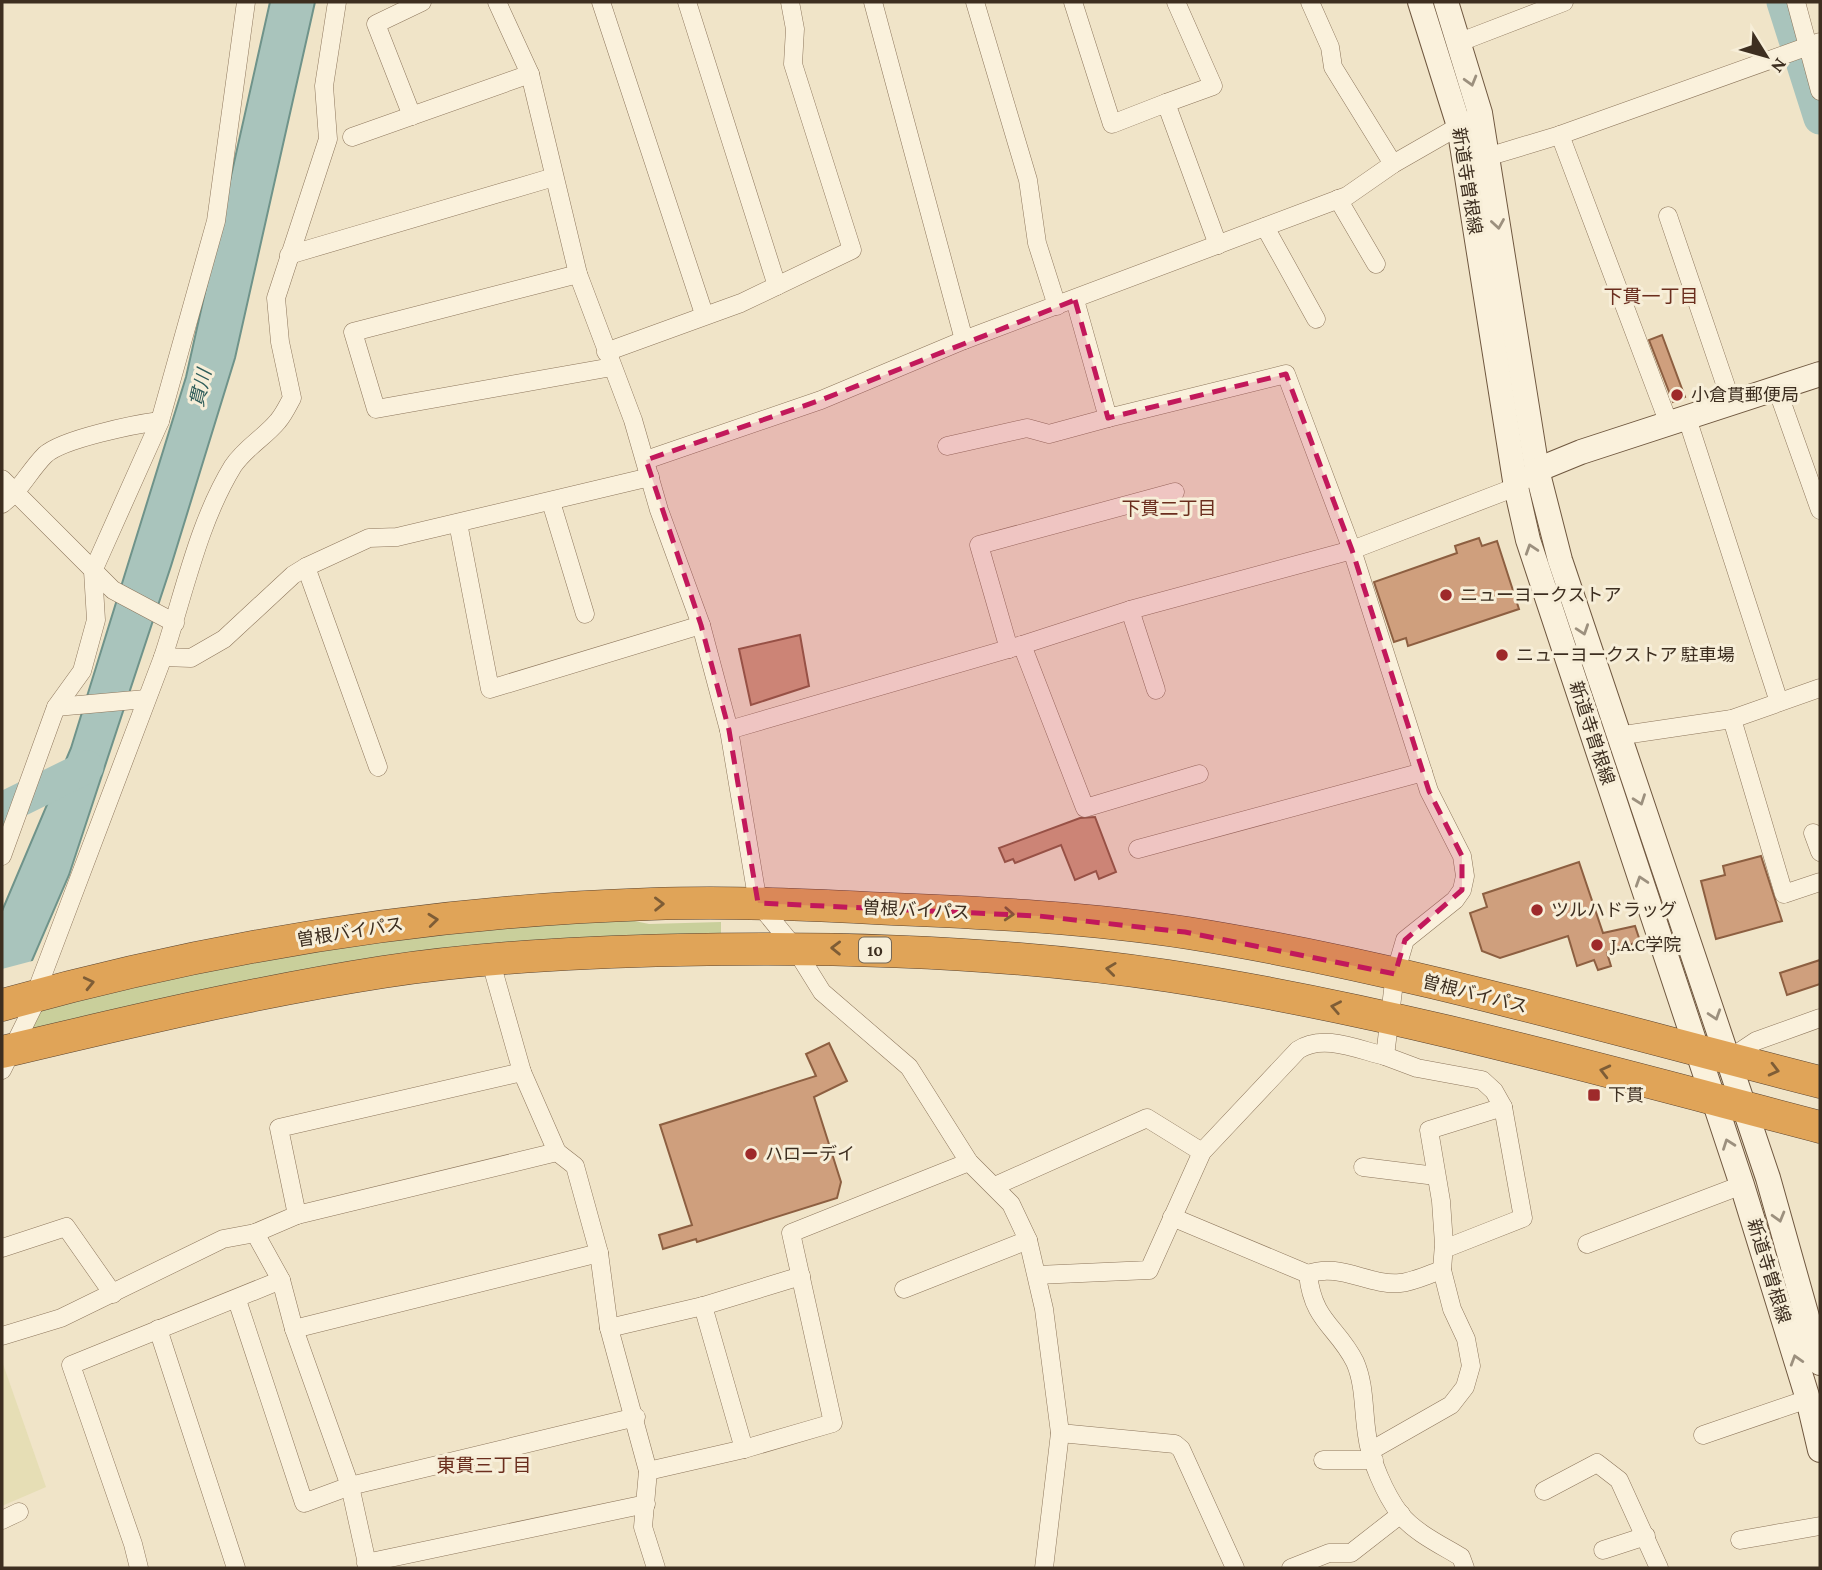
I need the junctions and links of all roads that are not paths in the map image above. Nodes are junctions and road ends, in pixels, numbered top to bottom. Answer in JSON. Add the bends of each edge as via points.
{"nodes":[{"id":1,"x":246,"y":2,"type":"edge"},
{"id":2,"x":337,"y":2,"type":"edge"},
{"id":3,"x":422,"y":2,"type":"edge"},
{"id":4,"x":496,"y":2,"type":"edge"},
{"id":5,"x":601,"y":2,"type":"edge"},
{"id":6,"x":687,"y":2,"type":"edge"},
{"id":7,"x":790,"y":2,"type":"edge"},
{"id":8,"x":873,"y":2,"type":"edge"},
{"id":9,"x":975,"y":2,"type":"edge"},
{"id":10,"x":1073,"y":2,"type":"edge"},
{"id":11,"x":1176,"y":2,"type":"edge"},
{"id":12,"x":1310,"y":2,"type":"edge"},
{"id":13,"x":1420,"y":2,"type":"edge"},
{"id":14,"x":1446,"y":2,"type":"edge"},
{"id":15,"x":1564,"y":2,"type":"edge"},
{"id":16,"x":1796,"y":2,"type":"edge"},
{"id":17,"x":1460,"y":43,"type":"junction"},
{"id":18,"x":1814,"y":44,"type":"edge"},
{"id":19,"x":530,"y":74,"type":"junction"},
{"id":20,"x":1820,"y":91,"type":"edge"},
{"id":21,"x":1166,"y":103,"type":"junction"},
{"id":22,"x":1480,"y":113,"type":"junction"},
{"id":23,"x":412,"y":116,"type":"junction"},
{"id":24,"x":1459,"y":126,"type":"junction"},
{"id":25,"x":1560,"y":135,"type":"junction"},
{"id":26,"x":352,"y":137,"type":"dead end"},
{"id":27,"x":1488,"y":157,"type":"junction"},
{"id":28,"x":1393,"y":164,"type":"junction"},
{"id":29,"x":554,"y":177,"type":"junction"},
{"id":30,"x":1338,"y":199,"type":"junction"},
{"id":31,"x":1668,"y":216,"type":"dead end"},
{"id":32,"x":1265,"y":227,"type":"junction"},
{"id":33,"x":1218,"y":245,"type":"junction"},
{"id":34,"x":289,"y":255,"type":"junction"},
{"id":35,"x":1376,"y":264,"type":"dead end"},
{"id":36,"x":578,"y":274,"type":"junction"},
{"id":37,"x":777,"y":286,"type":"junction"},
{"id":38,"x":1075,"y":300,"type":"junction"},
{"id":39,"x":1057,"y":306,"type":"junction"},
{"id":40,"x":704,"y":314,"type":"junction"},
{"id":41,"x":1316,"y":319,"type":"dead end"},
{"id":42,"x":964,"y":340,"type":"junction"},
{"id":43,"x":609,"y":359,"type":"junction"},
{"id":44,"x":1820,"y":374,"type":"edge"},
{"id":45,"x":1777,"y":389,"type":"junction"},
{"id":46,"x":1732,"y":404,"type":"junction"},
{"id":47,"x":1108,"y":418,"type":"junction"},
{"id":48,"x":160,"y":421,"type":"junction"},
{"id":49,"x":1678,"y":421,"type":"junction"},
{"id":50,"x":947,"y":446,"type":"dead end"},
{"id":51,"x":648,"y":468,"type":"junction"},
{"id":52,"x":1537,"y":470,"type":"junction"},
{"id":53,"x":2,"y":479,"type":"edge"},
{"id":54,"x":1516,"y":487,"type":"junction"},
{"id":55,"x":1175,"y":492,"type":"dead end"},
{"id":56,"x":9,"y":499,"type":"edge"},
{"id":57,"x":551,"y":502,"type":"junction"},
{"id":58,"x":1820,"y":510,"type":"edge"},
{"id":59,"x":458,"y":523,"type":"junction"},
{"id":60,"x":1352,"y":550,"type":"junction"},
{"id":61,"x":306,"y":567,"type":"junction"},
{"id":62,"x":93,"y":571,"type":"junction"},
{"id":63,"x":1130,"y":610,"type":"junction"},
{"id":64,"x":585,"y":614,"type":"dead end"},
{"id":65,"x":170,"y":620,"type":"junction"},
{"id":66,"x":701,"y":625,"type":"junction"},
{"id":67,"x":1016,"y":647,"type":"junction"},
{"id":68,"x":163,"y":657,"type":"junction"},
{"id":69,"x":1820,"y":688,"type":"edge"},
{"id":70,"x":1156,"y":690,"type":"dead end"},
{"id":71,"x":142,"y":699,"type":"junction"},
{"id":72,"x":1779,"y":702,"type":"junction"},
{"id":73,"x":63,"y":707,"type":"junction"},
{"id":74,"x":1732,"y":719,"type":"junction"},
{"id":75,"x":729,"y":730,"type":"junction"},
{"id":76,"x":1617,"y":736,"type":"junction"},
{"id":77,"x":378,"y":767,"type":"dead end"},
{"id":78,"x":1423,"y":772,"type":"junction"},
{"id":79,"x":1199,"y":775,"type":"dead end"},
{"id":80,"x":1813,"y":833,"type":"dead end"},
{"id":81,"x":6,"y":836,"type":"edge"},
{"id":82,"x":1138,"y":849,"type":"dead end"},
{"id":83,"x":1820,"y":852,"type":"edge"},
{"id":84,"x":2,"y":856,"type":"edge"},
{"id":85,"x":1820,"y":882,"type":"edge"},
{"id":86,"x":758,"y":903,"type":"junction"},
{"id":87,"x":794,"y":947,"type":"junction"},
{"id":88,"x":490,"y":959,"type":"junction"},
{"id":89,"x":1395,"y":974,"type":"junction"},
{"id":90,"x":25,"y":998,"type":"edge"},
{"id":91,"x":1387,"y":1017,"type":"junction"},
{"id":92,"x":1820,"y":1018,"type":"edge"},
{"id":93,"x":1697,"y":1050,"type":"junction"},
{"id":94,"x":1385,"y":1056,"type":"junction"},
{"id":95,"x":5,"y":1057,"type":"edge"},
{"id":96,"x":1729,"y":1059,"type":"junction"},
{"id":97,"x":522,"y":1072,"type":"junction"},
{"id":98,"x":1820,"y":1082,"type":"edge"},
{"id":99,"x":1711,"y":1098,"type":"junction"},
{"id":100,"x":1742,"y":1106,"type":"junction"},
{"id":101,"x":1503,"y":1107,"type":"junction"},
{"id":102,"x":1820,"y":1126,"type":"edge"},
{"id":103,"x":557,"y":1152,"type":"junction"},
{"id":104,"x":1202,"y":1152,"type":"junction"},
{"id":105,"x":969,"y":1162,"type":"junction"},
{"id":106,"x":1363,"y":1167,"type":"dead end"},
{"id":107,"x":1436,"y":1176,"type":"junction"},
{"id":108,"x":1742,"y":1185,"type":"junction"},
{"id":109,"x":995,"y":1186,"type":"junction"},
{"id":110,"x":297,"y":1215,"type":"junction"},
{"id":111,"x":1172,"y":1217,"type":"junction"},
{"id":112,"x":255,"y":1233,"type":"junction"},
{"id":113,"x":1028,"y":1240,"type":"junction"},
{"id":114,"x":1587,"y":1244,"type":"dead end"},
{"id":115,"x":2,"y":1248,"type":"edge"},
{"id":116,"x":1444,"y":1249,"type":"junction"},
{"id":117,"x":599,"y":1252,"type":"junction"},
{"id":118,"x":1442,"y":1270,"type":"junction"},
{"id":119,"x":1308,"y":1274,"type":"junction"},
{"id":120,"x":1037,"y":1275,"type":"junction"},
{"id":121,"x":801,"y":1276,"type":"junction"},
{"id":122,"x":281,"y":1280,"type":"junction"},
{"id":123,"x":904,"y":1289,"type":"dead end"},
{"id":124,"x":113,"y":1294,"type":"junction"},
{"id":125,"x":237,"y":1300,"type":"junction"},
{"id":126,"x":703,"y":1306,"type":"junction"},
{"id":127,"x":609,"y":1328,"type":"junction"},
{"id":128,"x":1816,"y":1328,"type":"edge"},
{"id":129,"x":158,"y":1329,"type":"junction"},
{"id":130,"x":294,"y":1329,"type":"junction"},
{"id":131,"x":2,"y":1336,"type":"edge"},
{"id":132,"x":1820,"y":1363,"type":"edge"},
{"id":133,"x":1808,"y":1399,"type":"junction"},
{"id":134,"x":636,"y":1417,"type":"junction"},
{"id":135,"x":1060,"y":1433,"type":"junction"},
{"id":136,"x":1703,"y":1435,"type":"dead end"},
{"id":137,"x":744,"y":1449,"type":"junction"},
{"id":138,"x":1820,"y":1450,"type":"edge"},
{"id":139,"x":1373,"y":1455,"type":"junction"},
{"id":140,"x":1323,"y":1460,"type":"dead end"},
{"id":141,"x":648,"y":1471,"type":"junction"},
{"id":142,"x":350,"y":1486,"type":"junction"},
{"id":143,"x":1544,"y":1490,"type":"dead end"},
{"id":144,"x":646,"y":1504,"type":"junction"},
{"id":145,"x":19,"y":1512,"type":"dead end"},
{"id":146,"x":1401,"y":1514,"type":"junction"},
{"id":147,"x":2,"y":1520,"type":"edge"},
{"id":148,"x":1820,"y":1526,"type":"edge"},
{"id":149,"x":1646,"y":1536,"type":"junction"},
{"id":150,"x":1740,"y":1540,"type":"dead end"},
{"id":151,"x":1603,"y":1550,"type":"dead end"},
{"id":152,"x":367,"y":1566,"type":"edge"},
{"id":153,"x":139,"y":1568,"type":"edge"},
{"id":154,"x":236,"y":1568,"type":"edge"},
{"id":155,"x":656,"y":1568,"type":"edge"},
{"id":156,"x":1044,"y":1568,"type":"edge"},
{"id":157,"x":1235,"y":1568,"type":"edge"},
{"id":158,"x":1291,"y":1568,"type":"edge"},
{"id":159,"x":1465,"y":1568,"type":"edge"},
{"id":160,"x":1659,"y":1568,"type":"edge"}],
"edges":[{"from":1,"to":48,"type":"street","via":[[216,221]]},
{"from":2,"to":34,"type":"street","via":[[324,86],[328,139]]},
{"from":3,"to":23,"type":"street","via":[[376,24]]},
{"from":4,"to":19,"type":"street"},
{"from":5,"to":40,"type":"street"},
{"from":6,"to":37,"type":"street"},
{"from":7,"to":37,"type":"street","via":[[795,29],[793,64],[852,250]]},
{"from":8,"to":42,"type":"street"},
{"from":9,"to":39,"type":"street","via":[[1028,180],[1037,243]]},
{"from":10,"to":21,"type":"street","via":[[1112,124]]},
{"from":11,"to":21,"type":"street","via":[[1213,86]]},
{"from":12,"to":28,"type":"street","via":[[1330,47],[1333,66]]},
{"from":13,"to":24,"type":"main road","name":"新道寺曽根線"},
{"from":14,"to":17,"type":"main road","name":"新道寺曽根線"},
{"from":15,"to":17,"type":"street"},
{"from":16,"to":18,"type":"street"},
{"from":17,"to":22,"type":"main road","name":"新道寺曽根線","one_way":true},
{"from":18,"to":20,"type":"street"},
{"from":18,"to":25,"type":"street"},
{"from":19,"to":23,"type":"street"},
{"from":19,"to":29,"type":"street"},
{"from":21,"to":33,"type":"street"},
{"from":22,"to":24,"type":"street"},
{"from":22,"to":27,"type":"main road","name":"新道寺曽根線"},
{"from":23,"to":26,"type":"street"},
{"from":24,"to":28,"type":"street"},
{"from":24,"to":54,"type":"main road","name":"新道寺曽根線"},
{"from":25,"to":27,"type":"street"},
{"from":25,"to":49,"type":"street"},
{"from":27,"to":52,"type":"main road","name":"新道寺曽根線","one_way":true},
{"from":28,"to":30,"type":"street"},
{"from":29,"to":34,"type":"street"},
{"from":29,"to":36,"type":"street"},
{"from":30,"to":32,"type":"street"},
{"from":30,"to":35,"type":"street"},
{"from":31,"to":46,"type":"street"},
{"from":32,"to":33,"type":"street"},
{"from":32,"to":41,"type":"street"},
{"from":33,"to":38,"type":"street"},
{"from":34,"to":65,"type":"street","via":[[276,298],[292,398],[278,422],[235,464],[222,487]]},
{"from":36,"to":43,"type":"street"},
{"from":36,"to":43,"type":"street","via":[[353,332],[376,409]]},
{"from":37,"to":40,"type":"street"},
{"from":38,"to":39,"type":"street"},
{"from":38,"to":47,"type":"street"},
{"from":39,"to":42,"type":"street"},
{"from":40,"to":43,"type":"street"},
{"from":42,"to":51,"type":"street"},
{"from":43,"to":51,"type":"street"},
{"from":44,"to":45,"type":"main road"},
{"from":45,"to":46,"type":"main road"},
{"from":45,"to":58,"type":"street"},
{"from":46,"to":49,"type":"main road"},
{"from":47,"to":50,"type":"street","via":[[1049,434],[1027,428]]},
{"from":47,"to":60,"type":"street","via":[[1286,374]]},
{"from":48,"to":56,"type":"street","via":[[120,426],[47,453]]},
{"from":48,"to":62,"type":"street"},
{"from":49,"to":52,"type":"main road"},
{"from":49,"to":72,"type":"street"},
{"from":51,"to":57,"type":"street"},
{"from":51,"to":66,"type":"street"},
{"from":52,"to":54,"type":"street"},
{"from":52,"to":76,"type":"main road","name":"新道寺曽根線","one_way":true,"via":[[1560,560]]},
{"from":53,"to":56,"type":"street"},
{"from":54,"to":60,"type":"street"},
{"from":93,"to":54,"type":"main road","name":"新道寺曽根線","one_way":true,"via":[[1528,540]]},
{"from":55,"to":67,"type":"street","via":[[979,544]]},
{"from":56,"to":62,"type":"street"},
{"from":57,"to":59,"type":"street"},
{"from":57,"to":64,"type":"street"},
{"from":59,"to":61,"type":"street","via":[[397,537],[369,538]]},
{"from":59,"to":66,"type":"street","via":[[490,689]]},
{"from":60,"to":63,"type":"street"},
{"from":60,"to":78,"type":"street"},
{"from":61,"to":68,"type":"street","via":[[224,639],[191,658]]},
{"from":61,"to":77,"type":"street"},
{"from":62,"to":65,"type":"street","via":[[113,590]]},
{"from":62,"to":73,"type":"street","via":[[96,620],[82,671]]},
{"from":63,"to":67,"type":"street"},
{"from":63,"to":70,"type":"street"},
{"from":65,"to":68,"type":"street"},
{"from":66,"to":75,"type":"street"},
{"from":67,"to":75,"type":"street"},
{"from":67,"to":79,"type":"street","via":[[1085,808]]},
{"from":68,"to":71,"type":"street"},
{"from":69,"to":72,"type":"street"},
{"from":71,"to":73,"type":"street"},
{"from":71,"to":90,"type":"street"},
{"from":72,"to":74,"type":"street"},
{"from":73,"to":81,"type":"street","via":[[45,739]]},
{"from":74,"to":76,"type":"street"},
{"from":74,"to":85,"type":"street","via":[[1784,894]]},
{"from":75,"to":86,"type":"street"},
{"from":76,"to":96,"type":"main road","name":"新道寺曽根線","one_way":true},
{"from":78,"to":82,"type":"street"},
{"from":78,"to":89,"type":"street","via":[[1462,856],[1465,876],[1455,900],[1405,940]]},
{"from":80,"to":83,"type":"street"},
{"from":81,"to":84,"type":"street"},
{"from":86,"to":87,"type":"street"},
{"from":86,"to":89,"type":"highway","name":"曽根バイパス","one_way":true,"via":[[1039,916],[1185,932]]},
{"from":90,"to":86,"type":"highway","name":"曽根バイパス","one_way":true,"via":[[218,954],[377,926],[654,903]]},
{"from":87,"to":88,"type":"highway","number":"10"},
{"from":91,"to":87,"type":"highway","number":"10","one_way":true,"via":[[1169,976],[936,952]]},
{"from":87,"to":105,"type":"street","via":[[822,992],[909,1067]]},
{"from":88,"to":95,"type":"highway","number":"10","via":[[385,972],[237,999]]},
{"from":88,"to":97,"type":"street"},
{"from":89,"to":91,"type":"street"},
{"from":89,"to":93,"type":"highway","name":"曽根バイパス"},
{"from":90,"to":95,"type":"street"},
{"from":91,"to":94,"type":"street"},
{"from":99,"to":91,"type":"highway","number":"10","one_way":true},
{"from":92,"to":96,"type":"street","via":[[1756,1041]]},
{"from":93,"to":96,"type":"highway","name":"曽根バイパス"},
{"from":93,"to":99,"type":"main road","name":"新道寺曽根線"},
{"from":94,"to":101,"type":"street","via":[[1416,1068],[1482,1080]]},
{"from":94,"to":104,"type":"street","via":[[1326,1042],[1308,1043]]},
{"from":96,"to":98,"type":"highway","name":"曽根バイパス","one_way":true},
{"from":96,"to":100,"type":"main road","name":"新道寺曽根線"},
{"from":97,"to":103,"type":"street"},
{"from":97,"to":110,"type":"street","via":[[279,1128]]},
{"from":99,"to":100,"type":"highway","number":"10"},
{"from":108,"to":99,"type":"main road","name":"新道寺曽根線","one_way":true},
{"from":100,"to":102,"type":"highway","number":"10"},
{"from":100,"to":128,"type":"main road","name":"新道寺曽根線","one_way":true},
{"from":101,"to":107,"type":"street","via":[[1429,1130]]},
{"from":101,"to":116,"type":"street","via":[[1523,1218]]},
{"from":103,"to":110,"type":"street"},
{"from":103,"to":117,"type":"street","via":[[575,1166]]},
{"from":104,"to":109,"type":"street","via":[[1147,1118]]},
{"from":104,"to":111,"type":"street"},
{"from":105,"to":109,"type":"street"},
{"from":105,"to":121,"type":"street","via":[[791,1233]]},
{"from":106,"to":107,"type":"street"},
{"from":107,"to":116,"type":"street"},
{"from":108,"to":114,"type":"street"},
{"from":133,"to":108,"type":"main road","name":"新道寺曽根線","one_way":true},
{"from":109,"to":113,"type":"street","via":[[1011,1204]]},
{"from":110,"to":112,"type":"street"},
{"from":111,"to":119,"type":"street"},
{"from":111,"to":120,"type":"street","via":[[1149,1270]]},
{"from":112,"to":122,"type":"street"},
{"from":112,"to":124,"type":"street","via":[[223,1239]]},
{"from":113,"to":120,"type":"street"},
{"from":113,"to":123,"type":"street"},
{"from":115,"to":124,"type":"street","via":[[66,1227]]},
{"from":116,"to":118,"type":"street"},
{"from":117,"to":127,"type":"street"},
{"from":117,"to":130,"type":"street"},
{"from":118,"to":119,"type":"street","via":[[1399,1283],[1345,1272]]},
{"from":118,"to":139,"type":"street","via":[[1466,1339],[1471,1366],[1465,1387],[1451,1405]]},
{"from":119,"to":139,"type":"street","via":[[1316,1308],[1360,1375]]},
{"from":120,"to":135,"type":"street"},
{"from":121,"to":126,"type":"street"},
{"from":121,"to":137,"type":"street","via":[[833,1423]]},
{"from":122,"to":125,"type":"street"},
{"from":122,"to":130,"type":"street"},
{"from":124,"to":131,"type":"street","via":[[61,1318]]},
{"from":125,"to":129,"type":"street"},
{"from":125,"to":142,"type":"street","via":[[304,1503]]},
{"from":126,"to":127,"type":"street"},
{"from":126,"to":137,"type":"street"},
{"from":127,"to":134,"type":"street"},
{"from":128,"to":132,"type":"main road","name":"新道寺曽根線"},
{"from":129,"to":153,"type":"street","via":[[71,1365]]},
{"from":129,"to":154,"type":"street"},
{"from":130,"to":142,"type":"street"},
{"from":133,"to":136,"type":"street"},
{"from":133,"to":138,"type":"main road","name":"新道寺曽根線"},
{"from":134,"to":141,"type":"street"},
{"from":134,"to":142,"type":"street"},
{"from":135,"to":156,"type":"street"},
{"from":135,"to":157,"type":"street","via":[[1175,1444]]},
{"from":137,"to":141,"type":"street"},
{"from":139,"to":140,"type":"street"},
{"from":139,"to":146,"type":"street"},
{"from":141,"to":144,"type":"street"},
{"from":142,"to":152,"type":"street"},
{"from":143,"to":149,"type":"street","via":[[1597,1463],[1619,1480]]},
{"from":144,"to":152,"type":"street"},
{"from":144,"to":155,"type":"street","via":[[643,1527]]},
{"from":145,"to":147,"type":"street"},
{"from":146,"to":158,"type":"street","via":[[1351,1553],[1329,1553]]},
{"from":146,"to":159,"type":"street","via":[[1461,1557]]},
{"from":148,"to":150,"type":"street"},
{"from":149,"to":151,"type":"street"},
{"from":149,"to":160,"type":"street"}]}
